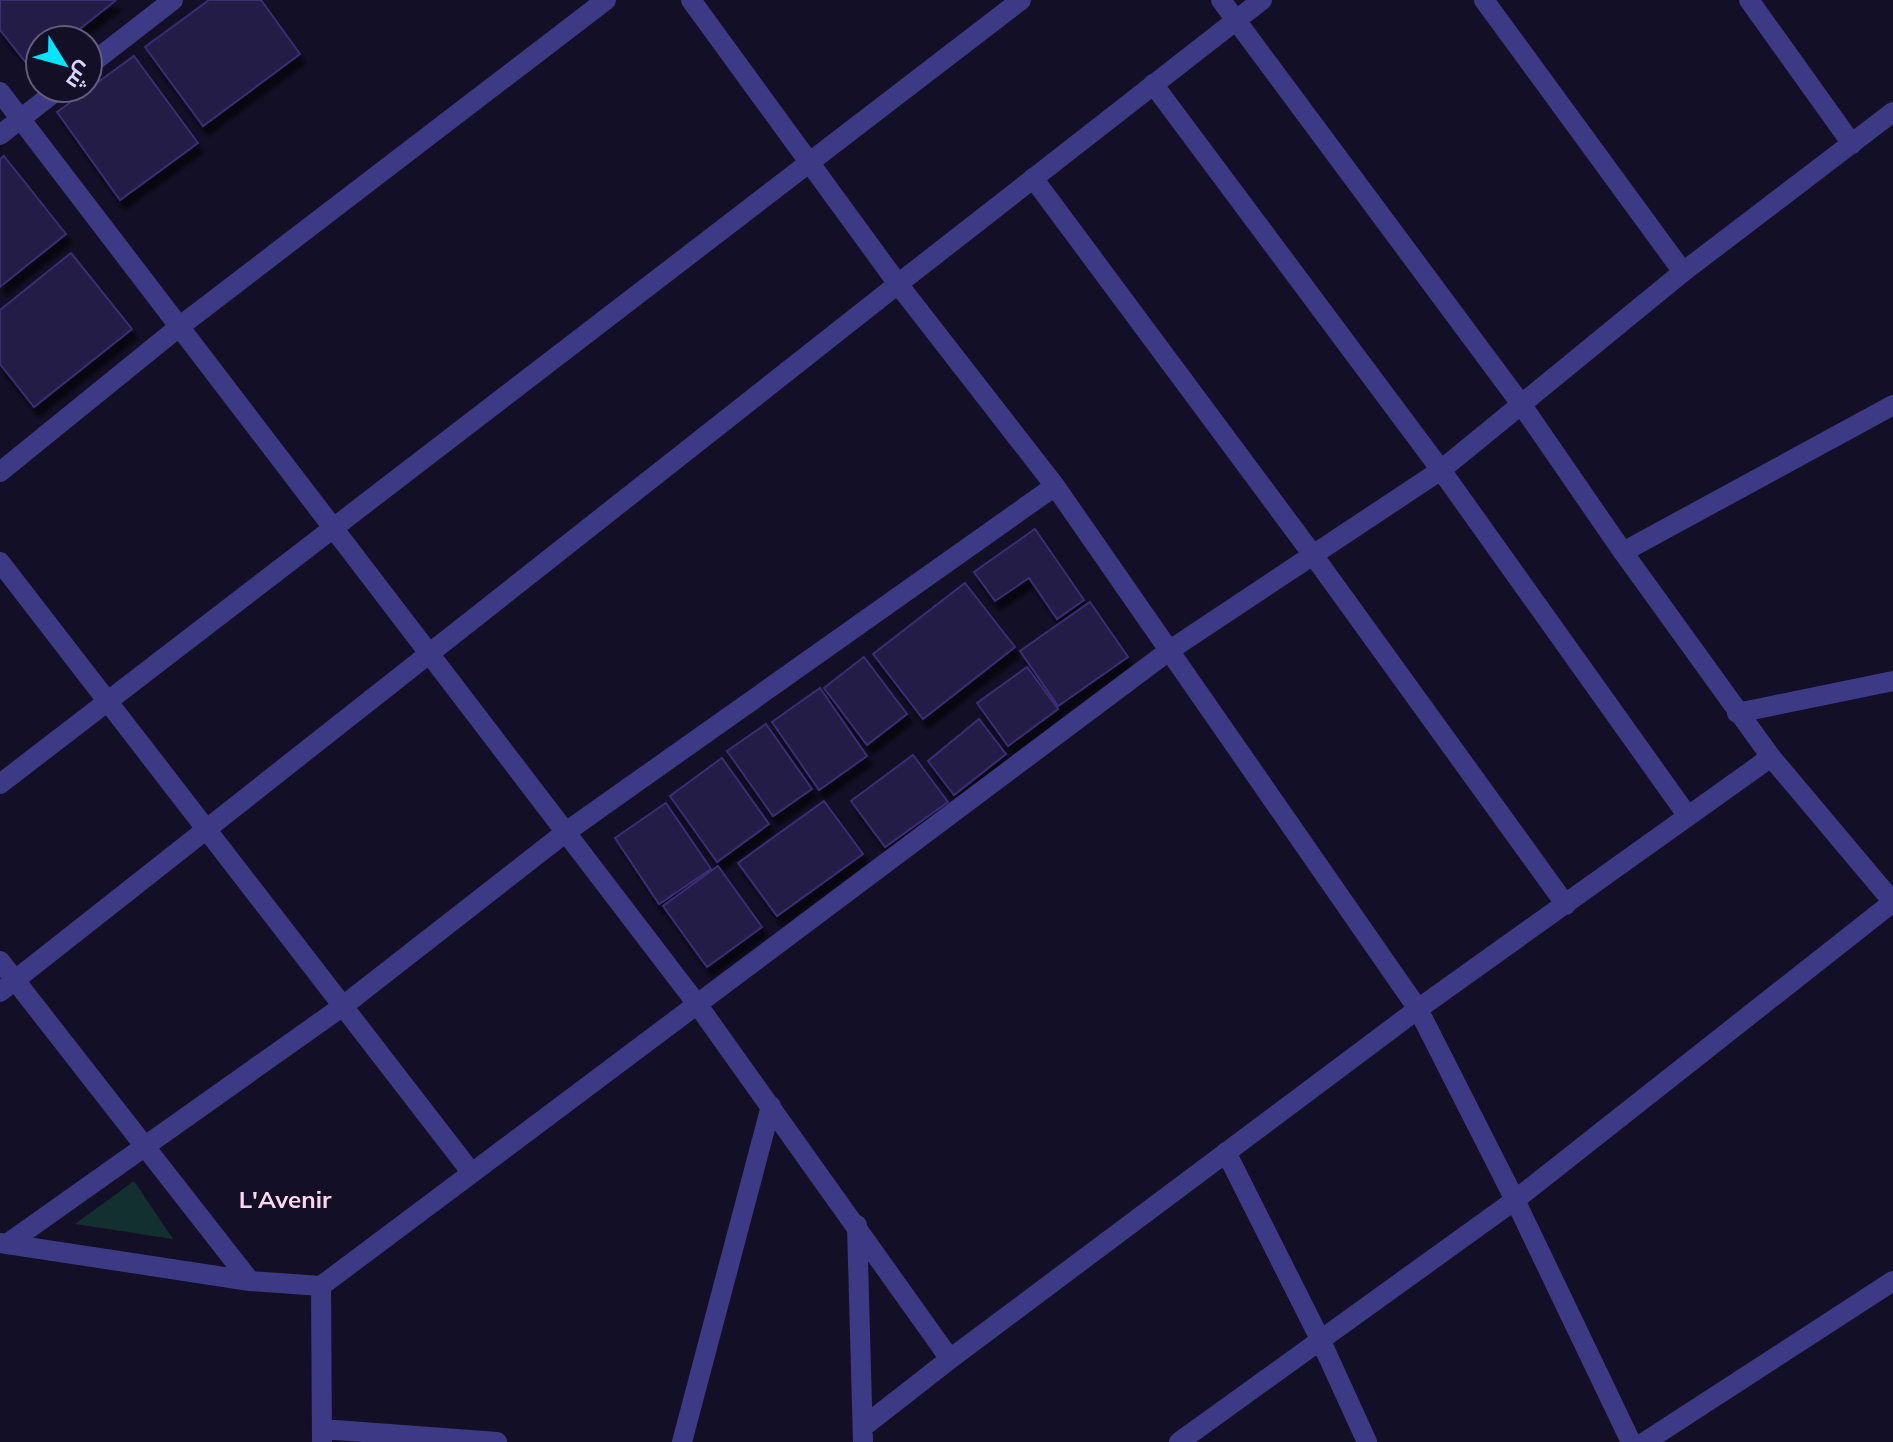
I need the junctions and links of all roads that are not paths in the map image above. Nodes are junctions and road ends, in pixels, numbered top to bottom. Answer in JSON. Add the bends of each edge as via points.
{"nodes":[{"id":1,"x":173,"y":0,"type":"edge"},
{"id":2,"x":606,"y":0,"type":"edge"},
{"id":3,"x":691,"y":0,"type":"edge"},
{"id":4,"x":1021,"y":0,"type":"edge"},
{"id":5,"x":1221,"y":0,"type":"edge"},
{"id":6,"x":1262,"y":0,"type":"edge"},
{"id":7,"x":1484,"y":0,"type":"edge"},
{"id":8,"x":1749,"y":0,"type":"edge"},
{"id":9,"x":1237,"y":20,"type":"junction"},
{"id":10,"x":104,"y":54,"type":"edge"},
{"id":11,"x":1153,"y":84,"type":"junction"},
{"id":12,"x":0,"y":92,"type":"edge"},
{"id":13,"x":39,"y":104,"type":"edge"},
{"id":14,"x":1893,"y":112,"type":"edge"},
{"id":15,"x":20,"y":119,"type":"junction"},
{"id":16,"x":0,"y":135,"type":"edge"},
{"id":17,"x":1852,"y":144,"type":"junction"},
{"id":18,"x":809,"y":162,"type":"junction"},
{"id":19,"x":1033,"y":178,"type":"junction"},
{"id":20,"x":1683,"y":272,"type":"junction"},
{"id":21,"x":898,"y":284,"type":"junction"},
{"id":22,"x":179,"y":327,"type":"junction"},
{"id":23,"x":1521,"y":404,"type":"junction"},
{"id":24,"x":1893,"y":405,"type":"edge"},
{"id":25,"x":1441,"y":470,"type":"junction"},
{"id":26,"x":0,"y":472,"type":"edge"},
{"id":27,"x":1055,"y":486,"type":"junction"},
{"id":28,"x":333,"y":528,"type":"junction"},
{"id":29,"x":1623,"y":552,"type":"junction"},
{"id":30,"x":1313,"y":555,"type":"junction"},
{"id":31,"x":0,"y":562,"type":"edge"},
{"id":32,"x":1170,"y":650,"type":"junction"},
{"id":33,"x":428,"y":654,"type":"junction"},
{"id":34,"x":1893,"y":681,"type":"edge"},
{"id":35,"x":108,"y":701,"type":"junction"},
{"id":36,"x":1737,"y":713,"type":"junction"},
{"id":37,"x":1771,"y":757,"type":"junction"},
{"id":38,"x":0,"y":784,"type":"edge"},
{"id":39,"x":1687,"y":815,"type":"junction"},
{"id":40,"x":206,"y":829,"type":"junction"},
{"id":41,"x":566,"y":832,"type":"junction"},
{"id":42,"x":1566,"y":905,"type":"junction"},
{"id":43,"x":0,"y":961,"type":"edge"},
{"id":44,"x":7,"y":986,"type":"edge"},
{"id":45,"x":697,"y":1004,"type":"junction"},
{"id":46,"x":343,"y":1006,"type":"junction"},
{"id":47,"x":1418,"y":1009,"type":"junction"},
{"id":48,"x":771,"y":1106,"type":"junction"},
{"id":49,"x":145,"y":1146,"type":"junction"},
{"id":50,"x":1226,"y":1152,"type":"junction"},
{"id":51,"x":471,"y":1172,"type":"junction"},
{"id":52,"x":1515,"y":1200,"type":"junction"},
{"id":53,"x":857,"y":1225,"type":"junction"},
{"id":54,"x":3,"y":1243,"type":"edge"},
{"id":55,"x":250,"y":1281,"type":"junction"},
{"id":56,"x":1893,"y":1281,"type":"edge"},
{"id":57,"x":321,"y":1286,"type":"junction"},
{"id":58,"x":1320,"y":1339,"type":"junction"},
{"id":59,"x":950,"y":1359,"type":"junction"},
{"id":60,"x":863,"y":1434,"type":"edge"},
{"id":61,"x":322,"y":1435,"type":"edge"},
{"id":62,"x":497,"y":1442,"type":"edge"},
{"id":63,"x":682,"y":1442,"type":"edge"},
{"id":64,"x":1179,"y":1442,"type":"edge"},
{"id":65,"x":1367,"y":1442,"type":"edge"},
{"id":66,"x":1631,"y":1442,"type":"edge"},
{"id":67,"x":1645,"y":1442,"type":"edge"}],
"edges":[{"from":1,"to":10,"type":"street"},
{"from":2,"to":22,"type":"street"},
{"from":3,"to":18,"type":"street"},
{"from":4,"to":18,"type":"street"},
{"from":5,"to":9,"type":"street"},
{"from":6,"to":9,"type":"street"},
{"from":7,"to":20,"type":"street"},
{"from":8,"to":17,"type":"street"},
{"from":9,"to":11,"type":"street"},
{"from":9,"to":23,"type":"street"},
{"from":11,"to":19,"type":"street"},
{"from":11,"to":25,"type":"street"},
{"from":12,"to":15,"type":"street"},
{"from":13,"to":15,"type":"street"},
{"from":14,"to":17,"type":"street"},
{"from":15,"to":16,"type":"street"},
{"from":15,"to":22,"type":"street"},
{"from":17,"to":20,"type":"street"},
{"from":18,"to":21,"type":"street"},
{"from":18,"to":28,"type":"street"},
{"from":19,"to":21,"type":"street"},
{"from":19,"to":30,"type":"street"},
{"from":20,"to":23,"type":"street"},
{"from":21,"to":27,"type":"street"},
{"from":21,"to":33,"type":"street"},
{"from":22,"to":26,"type":"street"},
{"from":22,"to":28,"type":"street"},
{"from":23,"to":25,"type":"street"},
{"from":23,"to":29,"type":"street"},
{"from":24,"to":29,"type":"street"},
{"from":25,"to":30,"type":"street"},
{"from":25,"to":39,"type":"street"},
{"from":27,"to":32,"type":"street"},
{"from":27,"to":41,"type":"street"},
{"from":28,"to":33,"type":"street"},
{"from":28,"to":35,"type":"street"},
{"from":29,"to":36,"type":"street"},
{"from":30,"to":32,"type":"street"},
{"from":30,"to":42,"type":"street"},
{"from":31,"to":35,"type":"street"},
{"from":32,"to":45,"type":"street"},
{"from":32,"to":47,"type":"street"},
{"from":33,"to":40,"type":"street"},
{"from":33,"to":41,"type":"street"},
{"from":34,"to":36,"type":"street"},
{"from":35,"to":38,"type":"street"},
{"from":35,"to":40,"type":"street"},
{"from":36,"to":37,"type":"street"},
{"from":37,"to":39,"type":"street"},
{"from":37,"to":52,"type":"street","via":[[1893,902]]},
{"from":39,"to":42,"type":"street"},
{"from":40,"to":44,"type":"street"},
{"from":40,"to":46,"type":"street"},
{"from":41,"to":45,"type":"street"},
{"from":41,"to":46,"type":"street"},
{"from":42,"to":47,"type":"street"},
{"from":43,"to":44,"type":"street"},
{"from":44,"to":49,"type":"street"},
{"from":45,"to":48,"type":"street"},
{"from":45,"to":51,"type":"street"},
{"from":46,"to":49,"type":"street"},
{"from":46,"to":51,"type":"street"},
{"from":47,"to":50,"type":"street"},
{"from":47,"to":52,"type":"street"},
{"from":48,"to":53,"type":"street"},
{"from":48,"to":63,"type":"street"},
{"from":49,"to":54,"type":"street"},
{"from":49,"to":55,"type":"street"},
{"from":50,"to":58,"type":"street"},
{"from":50,"to":59,"type":"street"},
{"from":51,"to":57,"type":"street"},
{"from":52,"to":58,"type":"street"},
{"from":52,"to":66,"type":"street"},
{"from":53,"to":59,"type":"street"},
{"from":53,"to":60,"type":"street"},
{"from":54,"to":55,"type":"street"},
{"from":55,"to":57,"type":"street"},
{"from":56,"to":67,"type":"street"},
{"from":57,"to":61,"type":"street"},
{"from":58,"to":64,"type":"street"},
{"from":58,"to":65,"type":"street"},
{"from":59,"to":60,"type":"street"},
{"from":61,"to":62,"type":"street"}]}
